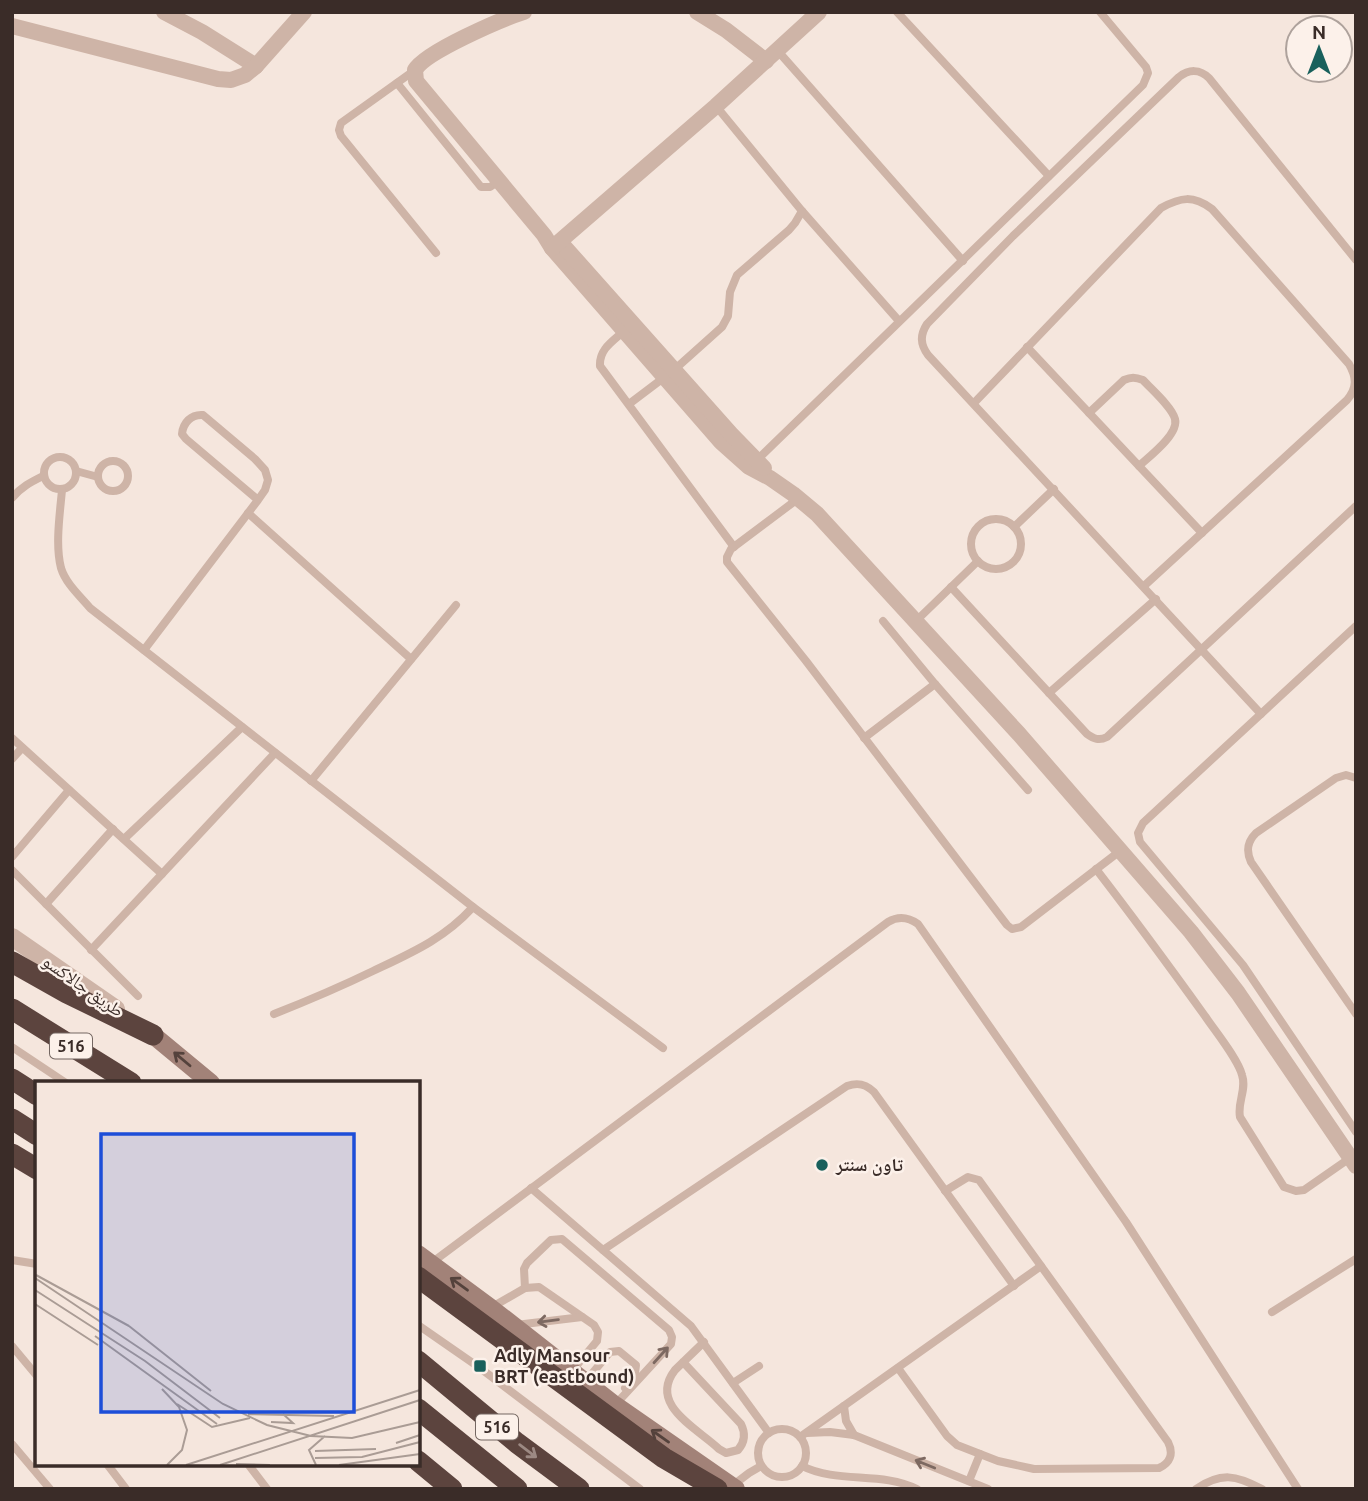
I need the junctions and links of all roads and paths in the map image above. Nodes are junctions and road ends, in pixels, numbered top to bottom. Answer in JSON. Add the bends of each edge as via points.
{"nodes":[{"id":1,"x":164,"y":12,"type":"edge"},
{"id":2,"x":304,"y":12,"type":"edge"},
{"id":3,"x":524,"y":12,"type":"edge"},
{"id":4,"x":697,"y":12,"type":"edge"},
{"id":5,"x":819,"y":12,"type":"edge"},
{"id":6,"x":897,"y":12,"type":"edge"},
{"id":7,"x":1100,"y":12,"type":"edge"},
{"id":8,"x":12,"y":26,"type":"edge"},
{"id":9,"x":772,"y":55,"type":"junction"},
{"id":10,"x":256,"y":66,"type":"junction"},
{"id":11,"x":415,"y":70,"type":"junction"},
{"id":12,"x":397,"y":83,"type":"junction"},
{"id":13,"x":716,"y":106,"type":"junction"},
{"id":14,"x":1049,"y":176,"type":"junction"},
{"id":15,"x":499,"y":181,"type":"junction"},
{"id":16,"x":802,"y":211,"type":"junction"},
{"id":17,"x":552,"y":241,"type":"junction"},
{"id":18,"x":436,"y":253,"type":"dead end"},
{"id":19,"x":1356,"y":260,"type":"edge"},
{"id":20,"x":963,"y":261,"type":"junction"},
{"id":21,"x":899,"y":321,"type":"junction"},
{"id":22,"x":624,"y":331,"type":"junction"},
{"id":23,"x":1027,"y":347,"type":"junction"},
{"id":24,"x":669,"y":374,"type":"junction"},
{"id":25,"x":974,"y":403,"type":"junction"},
{"id":26,"x":629,"y":404,"type":"junction"},
{"id":27,"x":1089,"y":413,"type":"junction"},
{"id":28,"x":757,"y":460,"type":"junction"},
{"id":29,"x":1139,"y":466,"type":"junction"},
{"id":30,"x":76,"y":471,"type":"junction"},
{"id":31,"x":43,"y":476,"type":"junction"},
{"id":32,"x":98,"y":477,"type":"dead end"},
{"id":33,"x":770,"y":478,"type":"junction"},
{"id":34,"x":1054,"y":489,"type":"junction"},
{"id":35,"x":62,"y":490,"type":"junction"},
{"id":36,"x":12,"y":498,"type":"edge"},
{"id":37,"x":799,"y":498,"type":"junction"},
{"id":38,"x":258,"y":500,"type":"junction"},
{"id":39,"x":1356,"y":506,"type":"edge"},
{"id":40,"x":248,"y":513,"type":"junction"},
{"id":41,"x":1014,"y":527,"type":"junction"},
{"id":42,"x":1202,"y":533,"type":"junction"},
{"id":43,"x":734,"y":547,"type":"junction"},
{"id":44,"x":978,"y":561,"type":"junction"},
{"id":45,"x":1144,"y":586,"type":"junction"},
{"id":46,"x":951,"y":587,"type":"junction"},
{"id":47,"x":1156,"y":600,"type":"junction"},
{"id":48,"x":456,"y":605,"type":"dead end"},
{"id":49,"x":883,"y":621,"type":"dead end"},
{"id":50,"x":916,"y":621,"type":"junction"},
{"id":51,"x":1356,"y":626,"type":"edge"},
{"id":52,"x":1201,"y":649,"type":"junction"},
{"id":53,"x":144,"y":650,"type":"junction"},
{"id":54,"x":411,"y":659,"type":"junction"},
{"id":55,"x":935,"y":684,"type":"junction"},
{"id":56,"x":1048,"y":693,"type":"junction"},
{"id":57,"x":1261,"y":714,"type":"junction"},
{"id":58,"x":242,"y":727,"type":"junction"},
{"id":59,"x":12,"y":738,"type":"edge"},
{"id":60,"x":864,"y":738,"type":"junction"},
{"id":61,"x":22,"y":748,"type":"junction"},
{"id":62,"x":275,"y":753,"type":"junction"},
{"id":63,"x":12,"y":759,"type":"edge"},
{"id":64,"x":1356,"y":778,"type":"edge"},
{"id":65,"x":311,"y":781,"type":"junction"},
{"id":66,"x":69,"y":790,"type":"junction"},
{"id":67,"x":1028,"y":790,"type":"dead end"},
{"id":68,"x":113,"y":829,"type":"junction"},
{"id":69,"x":124,"y":839,"type":"junction"},
{"id":70,"x":1120,"y":851,"type":"junction"},
{"id":71,"x":12,"y":857,"type":"edge"},
{"id":72,"x":1096,"y":869,"type":"junction"},
{"id":73,"x":12,"y":870,"type":"edge"},
{"id":74,"x":162,"y":874,"type":"junction"},
{"id":75,"x":46,"y":904,"type":"junction"},
{"id":76,"x":473,"y":907,"type":"junction"},
{"id":77,"x":12,"y":937,"type":"edge"},
{"id":78,"x":92,"y":950,"type":"junction"},
{"id":79,"x":12,"y":962,"type":"edge"},
{"id":80,"x":138,"y":996,"type":"dead end"},
{"id":81,"x":12,"y":1009,"type":"edge"},
{"id":82,"x":274,"y":1014,"type":"dead end"},
{"id":83,"x":1356,"y":1014,"type":"edge"},
{"id":84,"x":153,"y":1035,"type":"junction"},
{"id":85,"x":12,"y":1046,"type":"edge"},
{"id":86,"x":663,"y":1048,"type":"dead end"},
{"id":87,"x":12,"y":1079,"type":"edge"},
{"id":88,"x":63,"y":1081,"type":"edge"},
{"id":89,"x":128,"y":1081,"type":"edge"},
{"id":90,"x":209,"y":1081,"type":"edge"},
{"id":91,"x":35,"y":1094,"type":"edge"},
{"id":92,"x":13,"y":1119,"type":"edge"},
{"id":93,"x":1356,"y":1132,"type":"edge"},
{"id":94,"x":35,"y":1134,"type":"edge"},
{"id":95,"x":12,"y":1154,"type":"edge"},
{"id":96,"x":1353,"y":1162,"type":"edge"},
{"id":97,"x":35,"y":1168,"type":"edge"},
{"id":98,"x":531,"y":1188,"type":"junction"},
{"id":99,"x":946,"y":1191,"type":"junction"},
{"id":100,"x":603,"y":1250,"type":"junction"},
{"id":101,"x":1356,"y":1259,"type":"edge"},
{"id":102,"x":12,"y":1260,"type":"edge"},
{"id":103,"x":35,"y":1264,"type":"edge"},
{"id":104,"x":422,"y":1265,"type":"edge"},
{"id":105,"x":1041,"y":1266,"type":"junction"},
{"id":106,"x":1014,"y":1286,"type":"junction"},
{"id":107,"x":525,"y":1288,"type":"junction"},
{"id":108,"x":491,"y":1308,"type":"junction"},
{"id":109,"x":1272,"y":1312,"type":"dead end"},
{"id":110,"x":582,"y":1317,"type":"junction"},
{"id":111,"x":514,"y":1325,"type":"junction"},
{"id":112,"x":420,"y":1326,"type":"edge"},
{"id":113,"x":704,"y":1342,"type":"junction"},
{"id":114,"x":12,"y":1346,"type":"edge"},
{"id":115,"x":683,"y":1362,"type":"junction"},
{"id":116,"x":420,"y":1363,"type":"edge"},
{"id":117,"x":759,"y":1366,"type":"dead end"},
{"id":118,"x":898,"y":1368,"type":"junction"},
{"id":119,"x":35,"y":1374,"type":"edge"},
{"id":120,"x":579,"y":1377,"type":"junction"},
{"id":121,"x":733,"y":1383,"type":"junction"},
{"id":122,"x":618,"y":1403,"type":"junction"},
{"id":123,"x":844,"y":1406,"type":"junction"},
{"id":124,"x":420,"y":1411,"type":"edge"},
{"id":125,"x":769,"y":1433,"type":"junction"},
{"id":126,"x":803,"y":1435,"type":"junction"},
{"id":127,"x":854,"y":1435,"type":"junction"},
{"id":128,"x":12,"y":1444,"type":"edge"},
{"id":129,"x":979,"y":1454,"type":"junction"},
{"id":130,"x":420,"y":1465,"type":"edge"},
{"id":131,"x":109,"y":1466,"type":"edge"},
{"id":132,"x":249,"y":1466,"type":"edge"},
{"id":133,"x":420,"y":1466,"type":"edge"},
{"id":134,"x":761,"y":1466,"type":"junction"},
{"id":135,"x":802,"y":1466,"type":"junction"},
{"id":136,"x":1213,"y":1479,"type":"junction"},
{"id":137,"x":969,"y":1481,"type":"junction"},
{"id":138,"x":728,"y":1488,"type":"edge"},
{"id":139,"x":50,"y":1489,"type":"edge"},
{"id":140,"x":126,"y":1489,"type":"edge"},
{"id":141,"x":267,"y":1489,"type":"edge"},
{"id":142,"x":432,"y":1489,"type":"edge"},
{"id":143,"x":451,"y":1489,"type":"edge"},
{"id":144,"x":517,"y":1489,"type":"edge"},
{"id":145,"x":579,"y":1489,"type":"edge"},
{"id":146,"x":639,"y":1489,"type":"edge"},
{"id":147,"x":917,"y":1489,"type":"edge"},
{"id":148,"x":988,"y":1489,"type":"edge"},
{"id":149,"x":1196,"y":1489,"type":"edge"},
{"id":150,"x":1215,"y":1489,"type":"edge"},
{"id":151,"x":1262,"y":1489,"type":"edge"},
{"id":152,"x":1298,"y":1489,"type":"edge"}],
"edges":[{"from":1,"to":10,"type":"street"},
{"from":2,"to":10,"type":"street"},
{"from":3,"to":11,"type":"street","via":[[477,31],[422,61]]},
{"from":4,"to":9,"type":"street"},
{"from":5,"to":9,"type":"street"},
{"from":6,"to":14,"type":"lane"},
{"from":7,"to":14,"type":"lane","via":[[1142,61],[1146,79]]},
{"from":8,"to":10,"type":"street","via":[[218,79],[238,78]]},
{"from":9,"to":13,"type":"street"},
{"from":9,"to":20,"type":"lane"},
{"from":11,"to":12,"type":"lane"},
{"from":11,"to":15,"type":"street","via":[[416,81]]},
{"from":12,"to":15,"type":"lane","via":[[479,184],[487,188]]},
{"from":12,"to":18,"type":"lane","via":[[341,123],[339,130]]},
{"from":13,"to":16,"type":"lane"},
{"from":13,"to":17,"type":"street"},
{"from":14,"to":20,"type":"lane"},
{"from":15,"to":17,"type":"street"},
{"from":16,"to":21,"type":"lane"},
{"from":16,"to":24,"type":"lane","via":[[789,230],[737,275],[722,327]]},
{"from":17,"to":22,"type":"street"},
{"from":17,"to":24,"type":"street"},
{"from":19,"to":25,"type":"lane","via":[[1209,78],[1201,72],[1187,72],[1013,236],[923,330],[924,349]]},
{"from":20,"to":21,"type":"lane"},
{"from":21,"to":28,"type":"lane"},
{"from":22,"to":24,"type":"street"},
{"from":22,"to":26,"type":"lane","via":[[603,350],[600,366]]},
{"from":23,"to":25,"type":"lane"},
{"from":23,"to":27,"type":"lane"},
{"from":23,"to":42,"type":"lane","via":[[1161,208],[1184,199],[1212,209],[1349,364],[1356,383],[1347,400]]},
{"from":24,"to":26,"type":"lane"},
{"from":24,"to":28,"type":"street"},
{"from":24,"to":33,"type":"street","via":[[720,442]]},
{"from":25,"to":34,"type":"lane"},
{"from":26,"to":43,"type":"lane"},
{"from":27,"to":29,"type":"lane"},
{"from":27,"to":29,"type":"lane","via":[[1124,380],[1143,380],[1171,411],[1175,427]]},
{"from":28,"to":33,"type":"street"},
{"from":29,"to":42,"type":"lane"},
{"from":30,"to":31,"type":"lane","via":[[73,463],[57,457],[44,467]]},
{"from":30,"to":32,"type":"lane"},
{"from":30,"to":35,"type":"lane","via":[[75,480]]},
{"from":31,"to":35,"type":"lane","via":[[47,484]]},
{"from":31,"to":36,"type":"lane"},
{"from":33,"to":37,"type":"street"},
{"from":34,"to":41,"type":"lane"},
{"from":34,"to":45,"type":"lane"},
{"from":35,"to":53,"type":"lane","via":[[61,569],[90,608]]},
{"from":37,"to":43,"type":"lane"},
{"from":37,"to":50,"type":"street"},
{"from":38,"to":38,"type":"lane","via":[[268,480],[255,458],[203,415],[189,419],[182,428],[186,439]]},
{"from":38,"to":40,"type":"lane"},
{"from":39,"to":52,"type":"lane"},
{"from":40,"to":53,"type":"lane"},
{"from":40,"to":54,"type":"lane"},
{"from":41,"to":44,"type":"lane","via":[[1002,520],[982,524],[972,541]]},
{"from":41,"to":44,"type":"lane","via":[[1021,546],[1016,559],[997,568]]},
{"from":42,"to":45,"type":"lane"},
{"from":43,"to":60,"type":"lane","via":[[728,553],[729,565]]},
{"from":44,"to":46,"type":"lane"},
{"from":45,"to":47,"type":"lane"},
{"from":46,"to":50,"type":"lane"},
{"from":46,"to":56,"type":"lane"},
{"from":47,"to":52,"type":"lane"},
{"from":47,"to":56,"type":"lane"},
{"from":48,"to":54,"type":"lane"},
{"from":49,"to":55,"type":"lane"},
{"from":50,"to":70,"type":"street"},
{"from":51,"to":57,"type":"lane"},
{"from":52,"to":56,"type":"lane","via":[[1100,740],[1087,734]]},
{"from":52,"to":57,"type":"lane"},
{"from":53,"to":58,"type":"lane"},
{"from":54,"to":65,"type":"lane"},
{"from":55,"to":60,"type":"lane"},
{"from":55,"to":67,"type":"lane"},
{"from":57,"to":93,"type":"lane","via":[[1143,823],[1139,838],[1243,965]]},
{"from":58,"to":62,"type":"lane"},
{"from":58,"to":69,"type":"lane"},
{"from":59,"to":61,"type":"lane"},
{"from":60,"to":72,"type":"lane","via":[[1009,928],[1021,927]]},
{"from":61,"to":63,"type":"lane"},
{"from":61,"to":66,"type":"lane"},
{"from":62,"to":65,"type":"lane"},
{"from":62,"to":74,"type":"lane"},
{"from":64,"to":83,"type":"lane","via":[[1336,778],[1279,817],[1252,837],[1248,852]]},
{"from":65,"to":76,"type":"lane"},
{"from":66,"to":68,"type":"lane"},
{"from":66,"to":71,"type":"lane"},
{"from":68,"to":69,"type":"lane"},
{"from":68,"to":75,"type":"lane"},
{"from":69,"to":74,"type":"lane"},
{"from":70,"to":72,"type":"lane"},
{"from":70,"to":96,"type":"street","via":[[1212,957]]},
{"from":72,"to":96,"type":"lane","via":[[1241,1071],[1240,1117],[1284,1186],[1304,1189]]},
{"from":73,"to":75,"type":"lane"},
{"from":74,"to":78,"type":"lane"},
{"from":75,"to":78,"type":"lane"},
{"from":76,"to":82,"type":"lane","via":[[426,946]]},
{"from":76,"to":86,"type":"lane"},
{"from":77,"to":84,"type":"street","name":"طريق جالاكسو"},
{"from":78,"to":80,"type":"lane"},
{"from":79,"to":84,"type":"highway"},
{"from":81,"to":89,"type":"highway","number":"516"},
{"from":90,"to":84,"type":"main road","one_way":true},
{"from":85,"to":88,"type":"lane"},
{"from":87,"to":91,"type":"highway"},
{"from":92,"to":94,"type":"highway"},
{"from":95,"to":97,"type":"highway"},
{"from":98,"to":100,"type":"lane"},
{"from":98,"to":104,"type":"lane"},
{"from":98,"to":152,"type":"lane","via":[[888,922],[910,919],[918,924],[1126,1222]]},
{"from":99,"to":100,"type":"lane","via":[[874,1092],[853,1084]]},
{"from":99,"to":105,"type":"lane","via":[[965,1178],[979,1180]]},
{"from":99,"to":106,"type":"lane"},
{"from":100,"to":113,"type":"lane"},
{"from":101,"to":109,"type":"lane"},
{"from":102,"to":103,"type":"lane"},
{"from":108,"to":104,"type":"main road","one_way":true},
{"from":104,"to":138,"type":"highway","via":[[664,1458]]},
{"from":105,"to":106,"type":"lane"},
{"from":105,"to":129,"type":"lane","via":[[1168,1442],[1171,1457],[1158,1468],[1046,1470]]},
{"from":106,"to":118,"type":"lane"},
{"from":107,"to":108,"type":"lane"},
{"from":107,"to":110,"type":"lane","via":[[543,1289]]},
{"from":122,"to":107,"type":"lane","one_way":true,"via":[[671,1344],[669,1330],[562,1239],[551,1240],[527,1263]]},
{"from":108,"to":111,"type":"main road"},
{"from":110,"to":111,"type":"lane","one_way":true},
{"from":110,"to":120,"type":"lane","via":[[596,1328],[598,1336]]},
{"from":111,"to":120,"type":"main road"},
{"from":112,"to":146,"type":"lane"},
{"from":113,"to":115,"type":"lane"},
{"from":113,"to":121,"type":"lane"},
{"from":114,"to":119,"type":"lane"},
{"from":115,"to":115,"type":"lane","via":[[667,1387],[673,1410],[719,1450],[738,1450],[744,1438],[741,1424]]},
{"from":116,"to":145,"type":"highway","number":"516","one_way":true},
{"from":117,"to":121,"type":"lane"},
{"from":118,"to":123,"type":"lane"},
{"from":118,"to":129,"type":"lane","via":[[947,1436]]},
{"from":120,"to":122,"type":"main road"},
{"from":120,"to":122,"type":"lane","via":[[610,1352],[622,1352],[636,1368]]},
{"from":121,"to":125,"type":"lane"},
{"from":138,"to":122,"type":"main road","one_way":true},
{"from":123,"to":126,"type":"lane"},
{"from":123,"to":127,"type":"lane"},
{"from":124,"to":144,"type":"highway","number":"516"},
{"from":125,"to":126,"type":"lane","via":[[785,1429]]},
{"from":125,"to":134,"type":"lane","via":[[758,1448]]},
{"from":126,"to":127,"type":"lane"},
{"from":126,"to":135,"type":"lane"},
{"from":137,"to":127,"type":"lane","one_way":true},
{"from":128,"to":139,"type":"lane"},
{"from":129,"to":137,"type":"lane"},
{"from":130,"to":143,"type":"highway"},
{"from":131,"to":140,"type":"lane"},
{"from":132,"to":141,"type":"lane"},
{"from":133,"to":142,"type":"highway"},
{"from":134,"to":135,"type":"lane","via":[[771,1475],[785,1477]]},
{"from":134,"to":138,"type":"lane"},
{"from":135,"to":147,"type":"lane","via":[[826,1475],[896,1482]]},
{"from":136,"to":149,"type":"lane"},
{"from":136,"to":150,"type":"lane"},
{"from":136,"to":151,"type":"lane","via":[[1238,1478]]},
{"from":137,"to":148,"type":"lane"}]}
